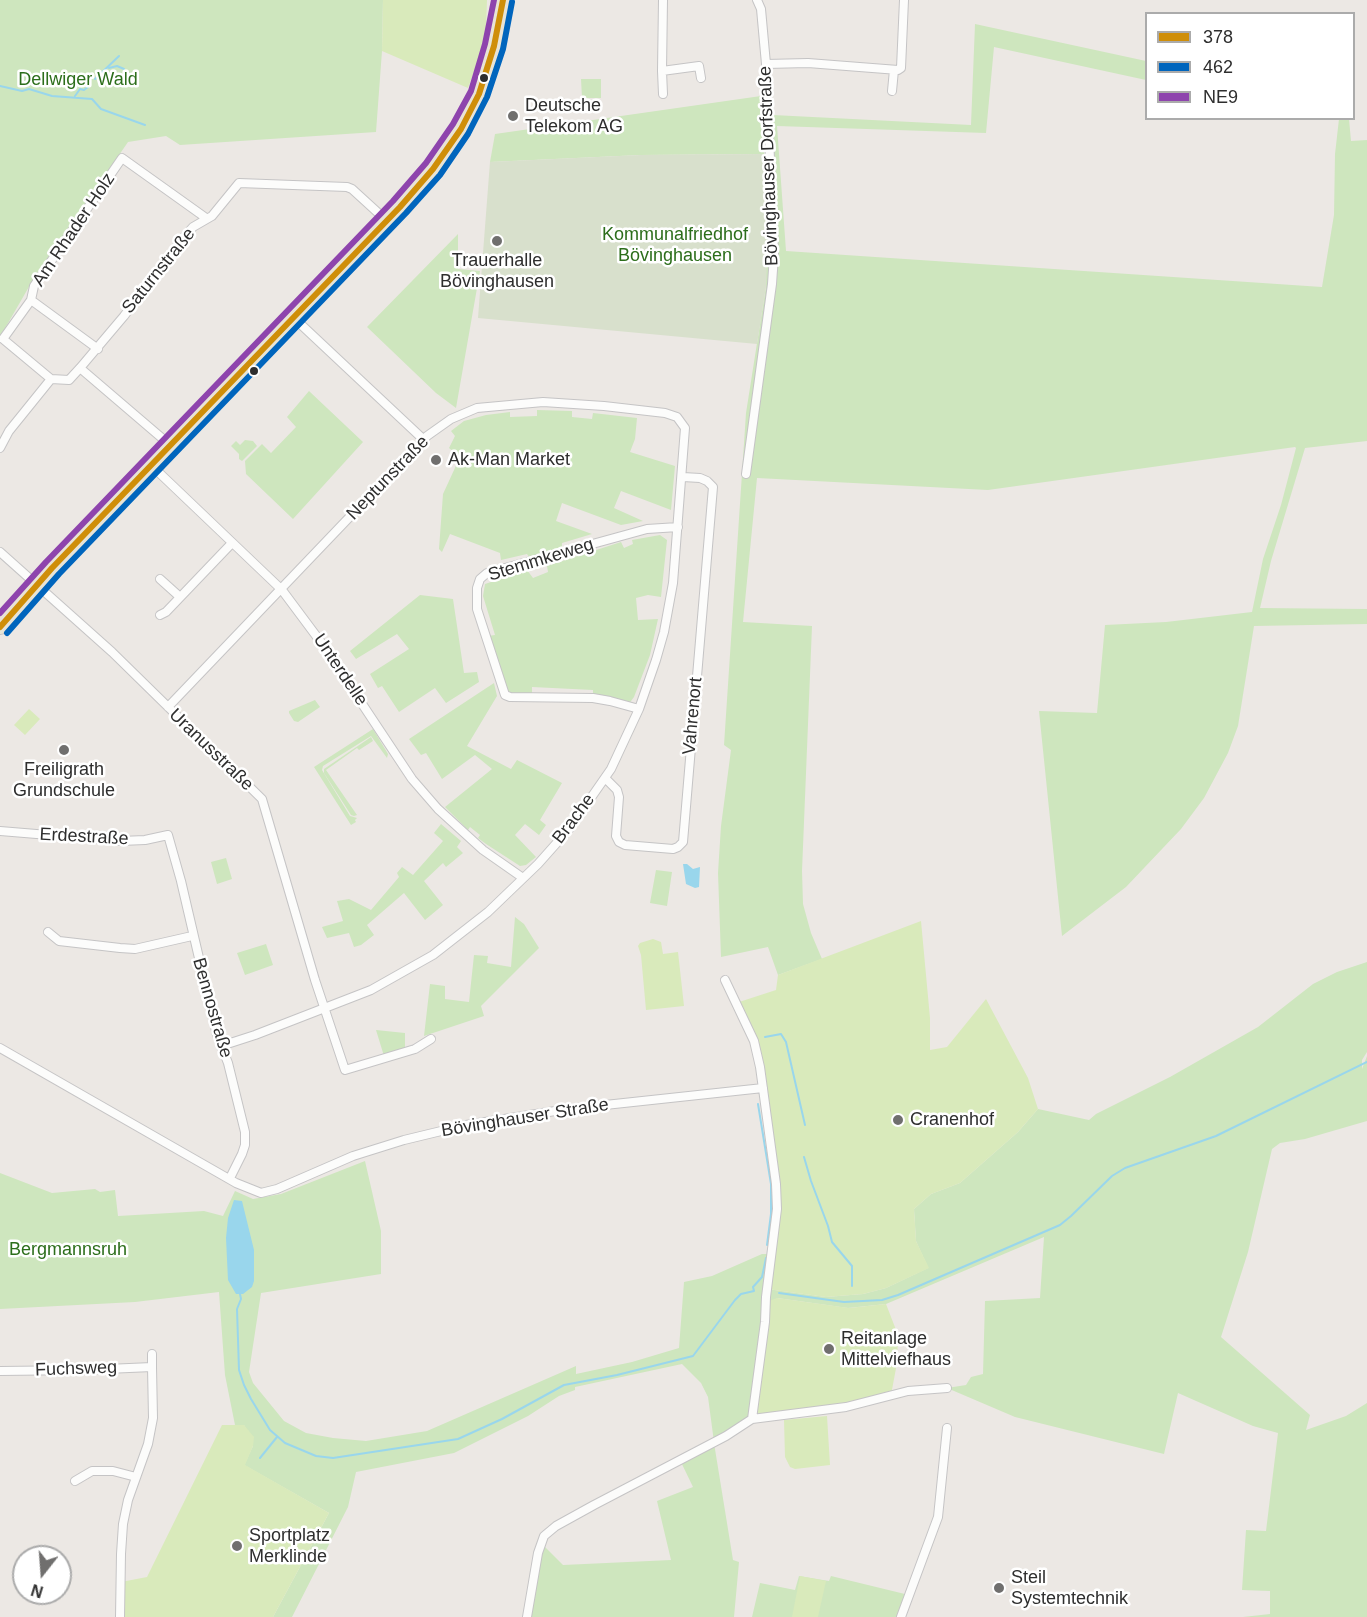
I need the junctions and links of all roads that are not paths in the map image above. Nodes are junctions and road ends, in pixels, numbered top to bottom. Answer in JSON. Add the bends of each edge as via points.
{"nodes":[{"id":1,"x":503,"y":0,"type":"edge"},
{"id":2,"x":663,"y":0,"type":"edge"},
{"id":3,"x":757,"y":0,"type":"edge"},
{"id":4,"x":904,"y":0,"type":"edge"},
{"id":5,"x":766,"y":64,"type":"junction"},
{"id":6,"x":894,"y":70,"type":"junction"},
{"id":7,"x":662,"y":71,"type":"junction"},
{"id":8,"x":701,"y":78,"type":"dead end"},
{"id":9,"x":892,"y":91,"type":"dead end"},
{"id":10,"x":663,"y":94,"type":"dead end"},
{"id":11,"x":206,"y":218,"type":"junction"},
{"id":12,"x":387,"y":221,"type":"junction"},
{"id":13,"x":31,"y":300,"type":"junction"},
{"id":14,"x":294,"y":318,"type":"junction"},
{"id":15,"x":98,"y":349,"type":"junction"},
{"id":16,"x":80,"y":368,"type":"junction"},
{"id":17,"x":51,"y":378,"type":"junction"},
{"id":18,"x":677,"y":417,"type":"joint"},
{"id":19,"x":424,"y":440,"type":"junction"},
{"id":20,"x":170,"y":445,"type":"junction"},
{"id":21,"x":0,"y":448,"type":"edge"},
{"id":22,"x":151,"y":465,"type":"junction"},
{"id":23,"x":746,"y":474,"type":"dead end"},
{"id":24,"x":682,"y":477,"type":"junction"},
{"id":25,"x":678,"y":527,"type":"junction"},
{"id":26,"x":232,"y":543,"type":"junction"},
{"id":27,"x":0,"y":552,"type":"edge"},
{"id":28,"x":160,"y":579,"type":"dead end"},
{"id":29,"x":38,"y":585,"type":"junction"},
{"id":30,"x":282,"y":590,"type":"junction"},
{"id":31,"x":180,"y":597,"type":"junction"},
{"id":32,"x":160,"y":615,"type":"dead end"},
{"id":33,"x":0,"y":627,"type":"edge"},
{"id":34,"x":168,"y":707,"type":"junction"},
{"id":35,"x":639,"y":709,"type":"junction"},
{"id":36,"x":605,"y":778,"type":"junction"},
{"id":37,"x":0,"y":831,"type":"edge"},
{"id":38,"x":168,"y":835,"type":"joint"},
{"id":39,"x":523,"y":878,"type":"junction"},
{"id":40,"x":48,"y":932,"type":"dead end"},
{"id":41,"x":192,"y":936,"type":"junction"},
{"id":42,"x":725,"y":980,"type":"dead end"},
{"id":43,"x":324,"y":1008,"type":"junction"},
{"id":44,"x":431,"y":1039,"type":"dead end"},
{"id":45,"x":221,"y":1046,"type":"junction"},
{"id":46,"x":0,"y":1048,"type":"edge"},
{"id":47,"x":763,"y":1088,"type":"junction"},
{"id":48,"x":230,"y":1179,"type":"junction"},
{"id":49,"x":152,"y":1354,"type":"dead end"},
{"id":50,"x":152,"y":1367,"type":"junction"},
{"id":51,"x":0,"y":1371,"type":"edge"},
{"id":52,"x":947,"y":1388,"type":"dead end"},
{"id":53,"x":752,"y":1419,"type":"junction"},
{"id":54,"x":947,"y":1428,"type":"dead end"},
{"id":55,"x":136,"y":1477,"type":"junction"},
{"id":56,"x":75,"y":1481,"type":"dead end"},
{"id":57,"x":120,"y":1617,"type":"edge"},
{"id":58,"x":527,"y":1617,"type":"edge"},
{"id":59,"x":901,"y":1617,"type":"edge"}],
"edges":[{"from":1,"to":12,"type":"main road","via":[[494,46],[464,124],[434,167]]},
{"from":2,"to":7,"type":"street"},
{"from":3,"to":5,"type":"street","name":"Bövinghauser Dorfstraße"},
{"from":4,"to":6,"type":"street","via":[[901,68]]},
{"from":5,"to":6,"type":"street"},
{"from":5,"to":23,"type":"street","name":"Bövinghauser Dorfstraße","via":[[774,255]]},
{"from":6,"to":9,"type":"street"},
{"from":7,"to":8,"type":"street","via":[[699,66]]},
{"from":7,"to":10,"type":"street"},
{"from":11,"to":12,"type":"street","name":"Saturnstraße","via":[[212,216],[236,185],[244,182],[347,187]]},
{"from":11,"to":13,"type":"street","name":"Am Rhader Holz","via":[[122,158],[34,286]]},
{"from":11,"to":15,"type":"street","name":"Saturnstraße","via":[[184,237]]},
{"from":12,"to":14,"type":"main road"},
{"from":13,"to":15,"type":"street","name":"Am Rhader Holz"},
{"from":13,"to":17,"type":"street","name":"Am Rhader Holz","via":[[3,339]]},
{"from":14,"to":19,"type":"street"},
{"from":14,"to":20,"type":"main road"},
{"from":15,"to":16,"type":"street","name":"Saturnstraße"},
{"from":16,"to":17,"type":"street","name":"Saturnstraße","via":[[69,380]]},
{"from":16,"to":20,"type":"street"},
{"from":17,"to":21,"type":"street"},
{"from":18,"to":19,"type":"street","name":"Neptunstraße","via":[[604,406],[543,402],[509,405],[477,408],[451,419]]},
{"from":18,"to":24,"type":"street","name":"Brache","via":[[685,428]]},
{"from":19,"to":30,"type":"street","name":"Neptunstraße"},
{"from":20,"to":22,"type":"main road"},
{"from":22,"to":26,"type":"street","name":"Unterdelle"},
{"from":22,"to":29,"type":"main road"},
{"from":24,"to":25,"type":"street","name":"Brache"},
{"from":24,"to":36,"type":"street","name":"Vahrenort","via":[[700,478],[713,487],[683,842],[673,849],[619,842],[619,797]]},
{"from":25,"to":35,"type":"street","name":"Brache","via":[[664,632]]},
{"from":25,"to":35,"type":"street","name":"Stemmkeweg","via":[[647,529],[487,573],[477,588],[477,609],[505,695],[593,698]]},
{"from":26,"to":30,"type":"street","name":"Unterdelle"},
{"from":26,"to":31,"type":"street"},
{"from":27,"to":29,"type":"street","name":"Uranusstraße"},
{"from":28,"to":31,"type":"street"},
{"from":29,"to":33,"type":"main road"},
{"from":29,"to":34,"type":"street","name":"Uranusstraße"},
{"from":30,"to":34,"type":"street","name":"Neptunstraße"},
{"from":30,"to":39,"type":"street","name":"Unterdelle","via":[[412,779],[453,825]]},
{"from":31,"to":32,"type":"street"},
{"from":34,"to":43,"type":"street","name":"Uranusstraße","via":[[262,799]]},
{"from":35,"to":36,"type":"street","name":"Brache"},
{"from":36,"to":39,"type":"street","name":"Brache","via":[[570,828]]},
{"from":37,"to":38,"type":"street","name":"Erdestraße","via":[[121,841]]},
{"from":38,"to":41,"type":"street","name":"Bennostraße"},
{"from":39,"to":43,"type":"street","name":"Brache","via":[[433,956],[388,982]]},
{"from":40,"to":41,"type":"street","via":[[59,941],[135,949]]},
{"from":41,"to":45,"type":"street","name":"Bennostraße"},
{"from":42,"to":47,"type":"street","via":[[754,1041]]},
{"from":43,"to":44,"type":"street","name":"Uranusstraße","via":[[345,1070],[415,1049]]},
{"from":43,"to":45,"type":"street","name":"Brache"},
{"from":45,"to":48,"type":"street","name":"Bennostraße","via":[[244,1132],[244,1145]]},
{"from":46,"to":48,"type":"street","name":"Bövinghauser Straße"},
{"from":47,"to":48,"type":"street","name":"Bövinghauser Straße","via":[[485,1121],[353,1156],[277,1190],[261,1193]]},
{"from":47,"to":53,"type":"street","via":[[777,1209]]},
{"from":49,"to":50,"type":"street"},
{"from":50,"to":51,"type":"street","name":"Fuchsweg"},
{"from":50,"to":55,"type":"street","via":[[153,1418]]},
{"from":52,"to":53,"type":"street","via":[[908,1391],[846,1407]]},
{"from":53,"to":58,"type":"street","via":[[549,1531],[537,1553]]},
{"from":54,"to":59,"type":"street","via":[[938,1517]]},
{"from":55,"to":56,"type":"street","via":[[101,1470]]},
{"from":55,"to":57,"type":"street","via":[[123,1524]]}]}
